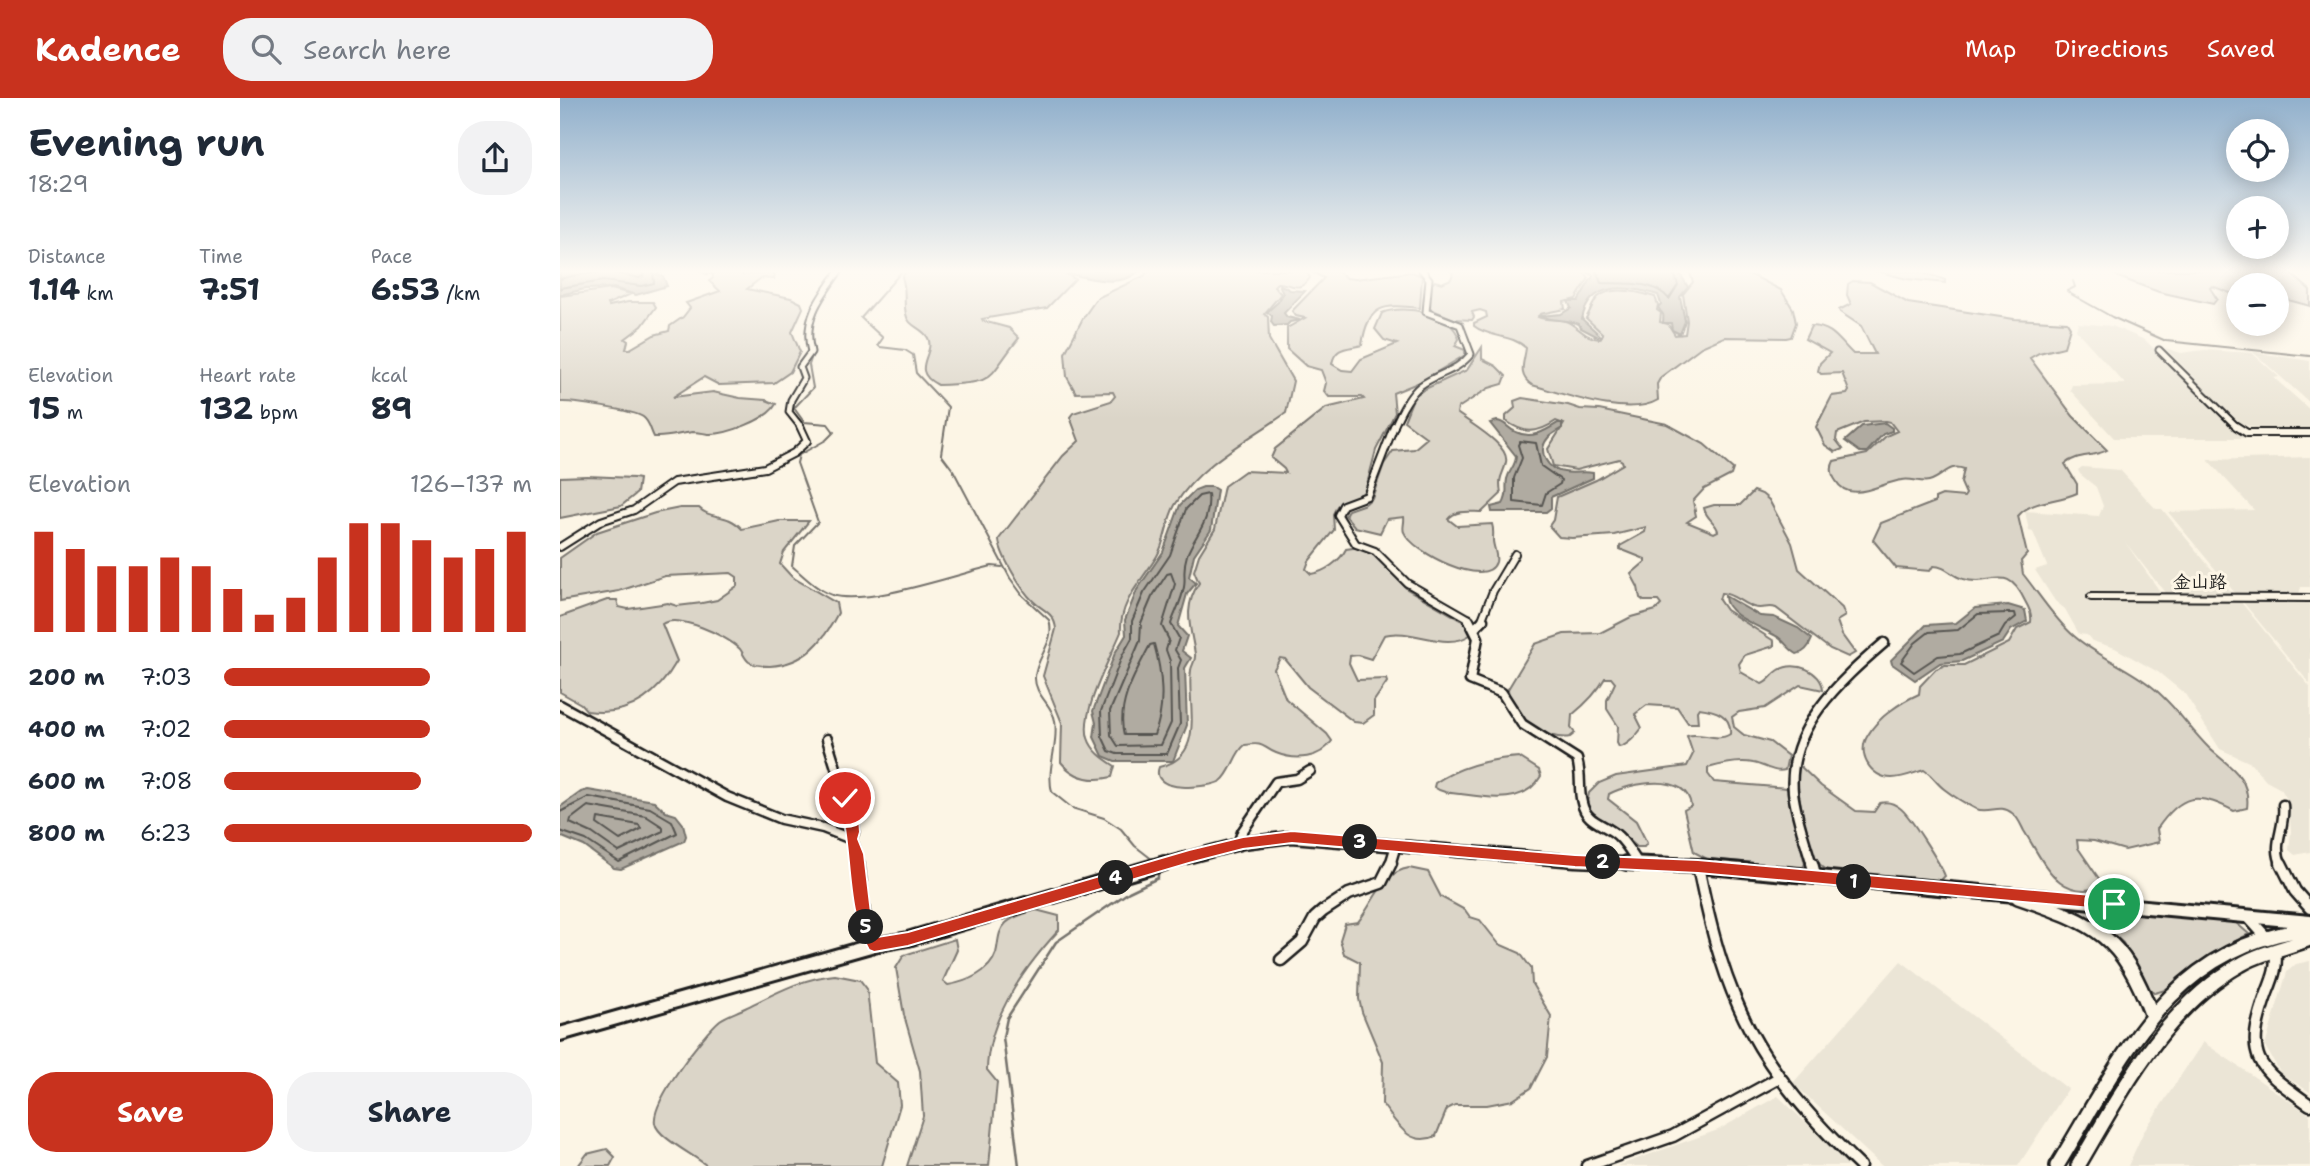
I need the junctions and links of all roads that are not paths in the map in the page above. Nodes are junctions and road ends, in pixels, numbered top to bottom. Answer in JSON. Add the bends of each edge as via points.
{"nodes":[{"id":1,"x":810,"y":320,"type":"edge"},
{"id":2,"x":1447,"y":320,"type":"edge"},
{"id":3,"x":2159,"y":349,"type":"dead end"},
{"id":4,"x":2310,"y":433,"type":"edge"},
{"id":5,"x":560,"y":547,"type":"edge"},
{"id":6,"x":1515,"y":554,"type":"dead end"},
{"id":7,"x":2091,"y":597,"type":"dead end"},
{"id":8,"x":2310,"y":598,"type":"edge"},
{"id":9,"x":1475,"y":628,"type":"junction"},
{"id":10,"x":1884,"y":643,"type":"dead end"},
{"id":11,"x":560,"y":705,"type":"edge"},
{"id":12,"x":827,"y":739,"type":"dead end"},
{"id":13,"x":1310,"y":771,"type":"dead end"},
{"id":14,"x":2283,"y":805,"type":"dead end"},
{"id":15,"x":851,"y":839,"type":"junction"},
{"id":16,"x":1238,"y":844,"type":"junction"},
{"id":17,"x":1396,"y":845,"type":"junction"},
{"id":18,"x":1639,"y":863,"type":"junction"},
{"id":19,"x":1698,"y":866,"type":"junction"},
{"id":20,"x":1816,"y":878,"type":"junction"},
{"id":21,"x":2018,"y":897,"type":"junction"},
{"id":22,"x":2310,"y":908,"type":"edge"},
{"id":23,"x":2246,"y":915,"type":"junction"},
{"id":24,"x":2310,"y":922,"type":"edge"},
{"id":25,"x":2310,"y":929,"type":"edge"},
{"id":26,"x":2266,"y":937,"type":"junction"},
{"id":27,"x":2310,"y":939,"type":"edge"},
{"id":28,"x":874,"y":945,"type":"junction"},
{"id":29,"x":2276,"y":951,"type":"junction"},
{"id":30,"x":1281,"y":960,"type":"dead end"},
{"id":31,"x":2152,"y":1016,"type":"junction"},
{"id":32,"x":560,"y":1034,"type":"edge"},
{"id":33,"x":1777,"y":1079,"type":"junction"},
{"id":34,"x":2310,"y":1105,"type":"edge"},
{"id":35,"x":1587,"y":1166,"type":"edge"},
{"id":36,"x":1860,"y":1166,"type":"edge"},
{"id":37,"x":2057,"y":1166,"type":"edge"},
{"id":38,"x":2078,"y":1166,"type":"edge"}],
"edges":[{"from":1,"to":5,"type":"street","via":[[805,338],[811,352],[800,368],[804,378],[789,412],[807,441],[799,452],[749,472],[682,480],[662,487],[627,514],[602,521]]},
{"from":2,"to":9,"type":"street","via":[[1460,325],[1471,354],[1465,366],[1421,384],[1412,394],[1396,419],[1367,496],[1343,505],[1338,515],[1356,544],[1375,551],[1407,583],[1468,618]]},
{"from":3,"to":4,"type":"street","via":[[2240,430]]},
{"from":6,"to":9,"type":"street","via":[[1484,619]]},
{"from":7,"to":8,"type":"street","name":"金山路"},
{"from":9,"to":18,"type":"street","via":[[1479,638],[1470,680],[1502,693],[1522,724],[1577,759],[1584,810],[1595,823],[1617,834]]},
{"from":10,"to":20,"type":"street","via":[[1828,693],[1797,749],[1793,788]]},
{"from":11,"to":15,"type":"street","via":[[727,797],[781,819]]},
{"from":12,"to":15,"type":"street","via":[[852,819]]},
{"from":13,"to":16,"type":"street","via":[[1297,779],[1276,782]]},
{"from":14,"to":22,"type":"street","via":[[2286,821],[2276,848],[2278,857],[2295,891]]},
{"from":15,"to":28,"type":"street","via":[[857,854],[866,931]]},
{"from":16,"to":17,"type":"main road","via":[[1292,837]]},
{"from":16,"to":28,"type":"main road"},
{"from":17,"to":18,"type":"main road"},
{"from":17,"to":30,"type":"street","via":[[1381,883],[1349,894],[1323,911],[1302,942]]},
{"from":18,"to":19,"type":"main road"},
{"from":19,"to":20,"type":"main road"},
{"from":19,"to":33,"type":"street","via":[[1709,928],[1727,986],[1750,1037]]},
{"from":20,"to":21,"type":"main road"},
{"from":21,"to":23,"type":"main road"},
{"from":21,"to":31,"type":"highway","via":[[2068,914],[2105,937],[2130,964]]},
{"from":23,"to":24,"type":"main road"},
{"from":23,"to":26,"type":"street"},
{"from":25,"to":26,"type":"highway"},
{"from":26,"to":29,"type":"street"},
{"from":26,"to":31,"type":"highway","via":[[2212,960]]},
{"from":27,"to":29,"type":"highway"},
{"from":28,"to":32,"type":"main road"},
{"from":29,"to":34,"type":"street","via":[[2278,964],[2255,1025],[2255,1053],[2271,1077]]},
{"from":29,"to":38,"type":"highway","via":[[2240,964],[2168,1026]]},
{"from":31,"to":37,"type":"highway"},
{"from":33,"to":35,"type":"street","via":[[1673,1136]]},
{"from":33,"to":36,"type":"street"}]}
